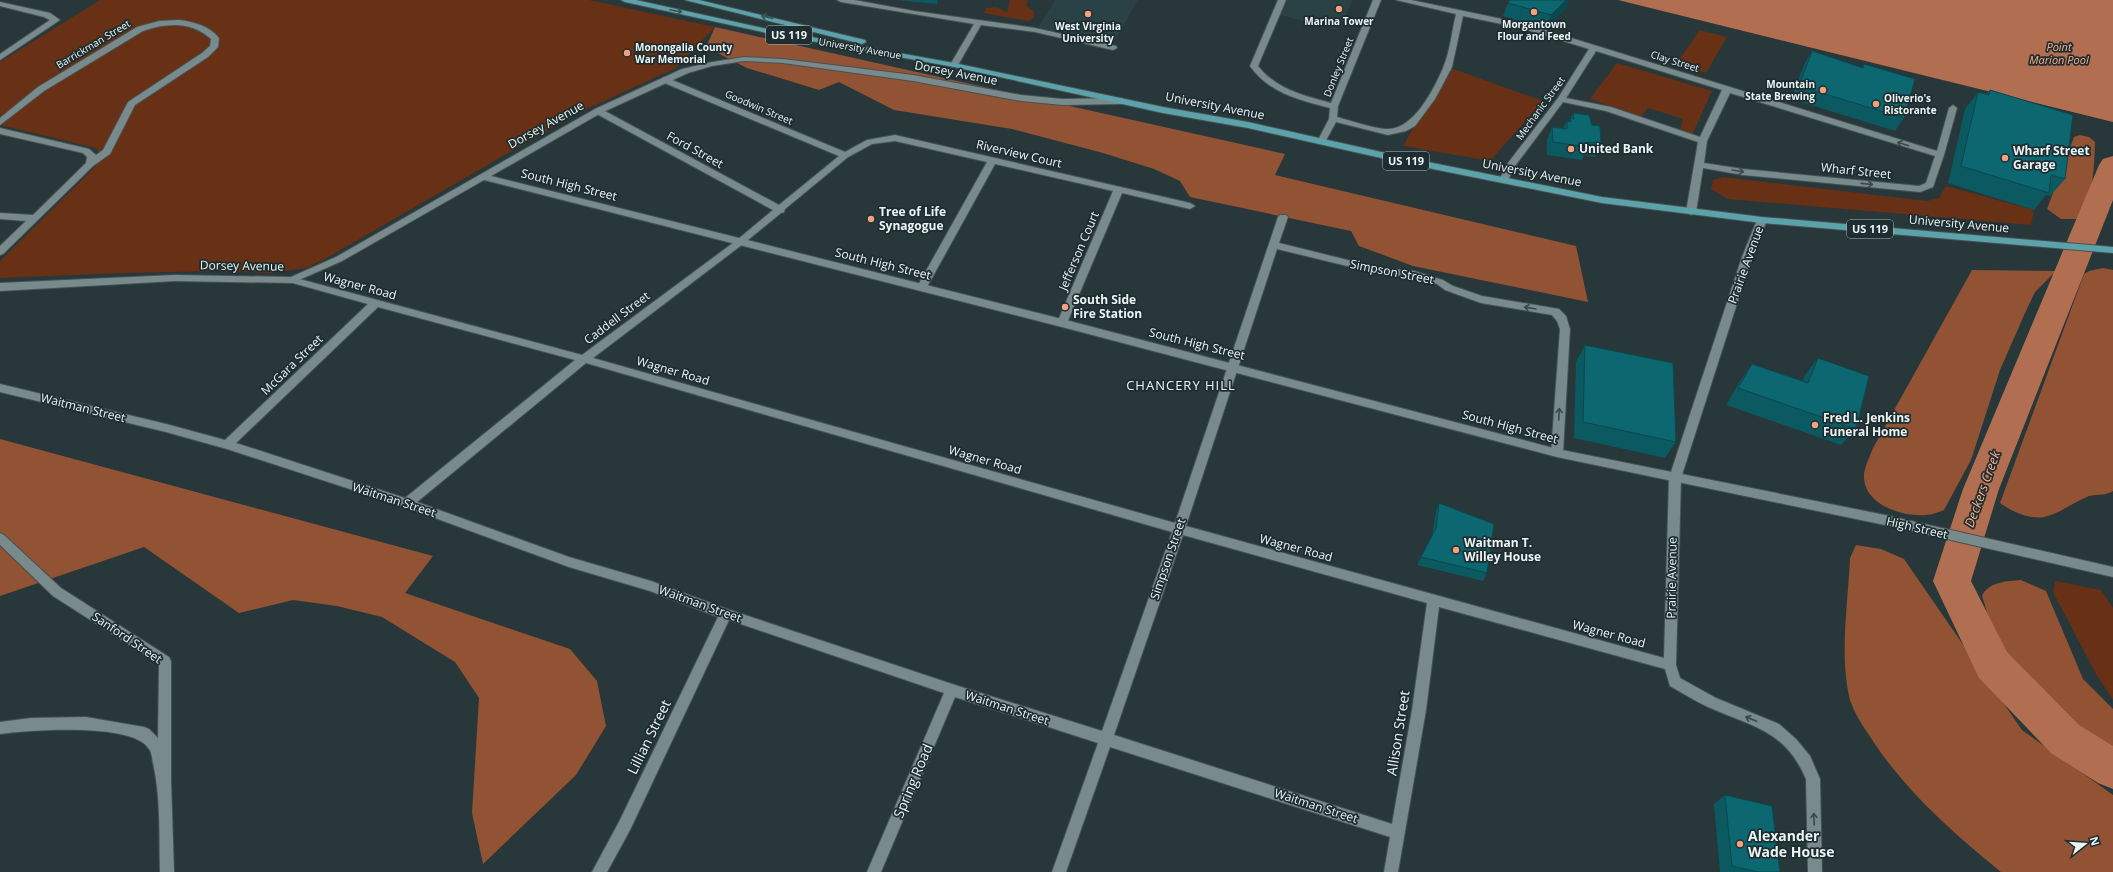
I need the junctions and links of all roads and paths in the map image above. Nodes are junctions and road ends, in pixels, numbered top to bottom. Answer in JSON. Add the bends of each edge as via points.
{"nodes":[{"id":1,"x":625,"y":0,"type":"edge"},
{"id":2,"x":689,"y":0,"type":"edge"},
{"id":3,"x":841,"y":0,"type":"edge"},
{"id":4,"x":1282,"y":0,"type":"edge"},
{"id":5,"x":1378,"y":0,"type":"edge"},
{"id":6,"x":1400,"y":0,"type":"edge"},
{"id":7,"x":0,"y":4,"type":"edge"},
{"id":8,"x":1460,"y":12,"type":"junction"},
{"id":9,"x":979,"y":22,"type":"junction"},
{"id":10,"x":1113,"y":48,"type":"dead end"},
{"id":11,"x":1594,"y":48,"type":"junction"},
{"id":12,"x":0,"y":58,"type":"edge"},
{"id":13,"x":954,"y":65,"type":"junction"},
{"id":14,"x":665,"y":80,"type":"junction"},
{"id":15,"x":1727,"y":89,"type":"junction"},
{"id":16,"x":1561,"y":99,"type":"junction"},
{"id":17,"x":1122,"y":101,"type":"junction"},
{"id":18,"x":1334,"y":106,"type":"junction"},
{"id":19,"x":1953,"y":108,"type":"dead end"},
{"id":20,"x":598,"y":111,"type":"junction"},
{"id":21,"x":1333,"y":119,"type":"junction"},
{"id":22,"x":0,"y":122,"type":"edge"},
{"id":23,"x":0,"y":131,"type":"edge"},
{"id":24,"x":1703,"y":141,"type":"junction"},
{"id":25,"x":1321,"y":142,"type":"junction"},
{"id":26,"x":844,"y":155,"type":"junction"},
{"id":27,"x":1940,"y":155,"type":"junction"},
{"id":28,"x":91,"y":160,"type":"junction"},
{"id":29,"x":994,"y":160,"type":"junction"},
{"id":30,"x":1700,"y":165,"type":"junction"},
{"id":31,"x":482,"y":177,"type":"junction"},
{"id":32,"x":1504,"y":180,"type":"junction"},
{"id":33,"x":1118,"y":190,"type":"junction"},
{"id":34,"x":1190,"y":206,"type":"dead end"},
{"id":35,"x":780,"y":210,"type":"junction"},
{"id":36,"x":1691,"y":212,"type":"junction"},
{"id":37,"x":0,"y":216,"type":"edge"},
{"id":38,"x":1283,"y":217,"type":"dead end"},
{"id":39,"x":35,"y":218,"type":"junction"},
{"id":40,"x":1762,"y":220,"type":"junction"},
{"id":41,"x":740,"y":242,"type":"junction"},
{"id":42,"x":1274,"y":245,"type":"junction"},
{"id":43,"x":2113,"y":250,"type":"edge"},
{"id":44,"x":0,"y":252,"type":"edge"},
{"id":45,"x":292,"y":280,"type":"junction"},
{"id":46,"x":0,"y":287,"type":"edge"},
{"id":47,"x":922,"y":287,"type":"junction"},
{"id":48,"x":375,"y":304,"type":"junction"},
{"id":49,"x":1062,"y":323,"type":"junction"},
{"id":50,"x":584,"y":359,"type":"junction"},
{"id":51,"x":1234,"y":367,"type":"junction"},
{"id":52,"x":0,"y":388,"type":"edge"},
{"id":53,"x":227,"y":446,"type":"junction"},
{"id":54,"x":1557,"y":453,"type":"junction"},
{"id":55,"x":1675,"y":478,"type":"junction"},
{"id":56,"x":407,"y":503,"type":"junction"},
{"id":57,"x":1814,"y":507,"type":"joint"},
{"id":58,"x":1178,"y":529,"type":"junction"},
{"id":59,"x":0,"y":538,"type":"edge"},
{"id":60,"x":2113,"y":572,"type":"edge"},
{"id":61,"x":1434,"y":600,"type":"junction"},
{"id":62,"x":726,"y":614,"type":"junction"},
{"id":63,"x":1670,"y":665,"type":"junction"},
{"id":64,"x":952,"y":690,"type":"junction"},
{"id":65,"x":0,"y":728,"type":"edge"},
{"id":66,"x":1106,"y":739,"type":"junction"},
{"id":67,"x":164,"y":781,"type":"junction"},
{"id":68,"x":1397,"y":832,"type":"junction"},
{"id":69,"x":167,"y":872,"type":"edge"},
{"id":70,"x":599,"y":872,"type":"edge"},
{"id":71,"x":874,"y":872,"type":"edge"},
{"id":72,"x":1059,"y":872,"type":"edge"},
{"id":73,"x":1391,"y":872,"type":"edge"},
{"id":74,"x":1816,"y":872,"type":"edge"}],
"edges":[{"from":1,"to":13,"type":"main road","name":"University Avenue","number":"US 119","one_way":true,"via":[[767,31]]},
{"from":13,"to":2,"type":"main road","name":"University Avenue","number":"US 119","one_way":true,"via":[[775,19]]},
{"from":3,"to":9,"type":"street"},
{"from":4,"to":18,"type":"street","via":[[1254,66],[1265,81],[1304,99]]},
{"from":5,"to":18,"type":"street","name":"Donley Street"},
{"from":6,"to":8,"type":"street","name":"Clay Street"},
{"from":7,"to":12,"type":"street","via":[[47,15],[56,20]]},
{"from":8,"to":11,"type":"street","name":"Clay Street","via":[[1523,26]]},
{"from":8,"to":21,"type":"street","via":[[1448,67],[1431,99],[1412,124],[1388,132]]},
{"from":9,"to":10,"type":"street","via":[[1035,30]]},
{"from":9,"to":13,"type":"street"},
{"from":11,"to":15,"type":"street","name":"Clay Street"},
{"from":11,"to":16,"type":"street","name":"Mechanic Street"},
{"from":13,"to":17,"type":"main road","name":"University Avenue","number":"US 119"},
{"from":14,"to":17,"type":"street","name":"Dorsey Avenue","via":[[685,71],[744,59],[783,60],[913,78],[1021,98],[1063,102]]},
{"from":14,"to":20,"type":"street","name":"Dorsey Avenue"},
{"from":14,"to":26,"type":"street","name":"Goodwin Street"},
{"from":15,"to":24,"type":"street"},
{"from":27,"to":15,"type":"street","name":"Clay Street","one_way":true},
{"from":16,"to":24,"type":"street","via":[[1608,109]]},
{"from":16,"to":32,"type":"street","name":"Mechanic Street","via":[[1511,165]]},
{"from":17,"to":25,"type":"main road","name":"University Avenue","number":"US 119"},
{"from":18,"to":21,"type":"street","name":"Donley Street"},
{"from":19,"to":27,"type":"street","name":"Wharf Street"},
{"from":20,"to":31,"type":"street","name":"Dorsey Avenue"},
{"from":20,"to":35,"type":"street","name":"Ford Street"},
{"from":21,"to":25,"type":"street","name":"Donley Street"},
{"from":22,"to":28,"type":"street","name":"Barrickman Street","via":[[41,88],[140,29],[154,24],[185,22],[209,32],[215,38],[214,47],[131,104],[107,152]]},
{"from":23,"to":28,"type":"street","via":[[86,151]]},
{"from":24,"to":30,"type":"street"},
{"from":25,"to":32,"type":"main road","name":"University Avenue","number":"US 119"},
{"from":26,"to":29,"type":"street","name":"Riverview Court","via":[[870,142],[895,138]]},
{"from":26,"to":35,"type":"street","name":"Caddell Street"},
{"from":30,"to":27,"type":"street","name":"Wharf Street","one_way":true,"via":[[1743,172],[1920,189],[1930,185]]},
{"from":28,"to":39,"type":"street","name":"Barrickman Street"},
{"from":29,"to":33,"type":"street","name":"Riverview Court"},
{"from":29,"to":47,"type":"street"},
{"from":30,"to":36,"type":"street"},
{"from":31,"to":41,"type":"street","name":"South High Street"},
{"from":31,"to":45,"type":"street","name":"Dorsey Avenue","via":[[339,260]]},
{"from":32,"to":36,"type":"main road","name":"University Avenue","number":"US 119","via":[[1602,200]]},
{"from":33,"to":34,"type":"street","name":"Riverview Court"},
{"from":33,"to":49,"type":"street","name":"Jefferson Court"},
{"from":35,"to":41,"type":"street","name":"Caddell Street"},
{"from":36,"to":40,"type":"main road","name":"University Avenue","number":"US 119"},
{"from":37,"to":39,"type":"street"},
{"from":38,"to":42,"type":"street","name":"Simpson Street"},
{"from":39,"to":44,"type":"street","name":"Barrickman Street"},
{"from":40,"to":43,"type":"main road","name":"University Avenue","number":"US 119"},
{"from":40,"to":55,"type":"street","name":"Prairie Avenue","via":[[1747,257]]},
{"from":41,"to":47,"type":"street","name":"South High Street"},
{"from":41,"to":50,"type":"street","name":"Caddell Street"},
{"from":42,"to":51,"type":"street","name":"Simpson Street"},
{"from":54,"to":42,"type":"street","name":"Simpson Street","one_way":true,"via":[[1565,329],[1562,319],[1555,312],[1481,299],[1414,274],[1380,271]]},
{"from":45,"to":46,"type":"street","name":"Dorsey Avenue","via":[[174,278]]},
{"from":45,"to":48,"type":"street","name":"Wagner Road"},
{"from":47,"to":49,"type":"street","name":"South High Street"},
{"from":48,"to":50,"type":"street","name":"Wagner Road"},
{"from":48,"to":53,"type":"street","name":"McGara Street"},
{"from":49,"to":51,"type":"street","name":"South High Street"},
{"from":50,"to":56,"type":"street","name":"Caddell Street"},
{"from":50,"to":58,"type":"street","name":"Wagner Road"},
{"from":51,"to":54,"type":"street","name":"South High Street"},
{"from":51,"to":58,"type":"street","name":"Simpson Street"},
{"from":52,"to":53,"type":"street","name":"Waitman Street","via":[[166,428]]},
{"from":53,"to":56,"type":"street","name":"Waitman Street"},
{"from":54,"to":55,"type":"street","name":"South High Street"},
{"from":55,"to":57,"type":"street","name":"South High Street"},
{"from":55,"to":63,"type":"street","name":"Prairie Avenue"},
{"from":56,"to":62,"type":"street","name":"Waitman Street","via":[[569,562],[651,586]]},
{"from":57,"to":60,"type":"street","name":"High Street","via":[[1885,520]]},
{"from":58,"to":61,"type":"street","name":"Wagner Road"},
{"from":58,"to":66,"type":"street","name":"Simpson Street"},
{"from":59,"to":67,"type":"street","name":"Sanford Street","via":[[57,592],[165,661]]},
{"from":61,"to":63,"type":"street","name":"Wagner Road"},
{"from":61,"to":68,"type":"street","name":"Allison Street","via":[[1419,710]]},
{"from":62,"to":64,"type":"street","name":"Waitman Street"},
{"from":62,"to":70,"type":"street","name":"Lillian Street","via":[[625,825]]},
{"from":74,"to":63,"type":"street","name":"Prairie Avenue","one_way":true,"via":[[1813,779],[1805,761],[1791,743],[1774,728],[1711,702],[1675,682]]},
{"from":64,"to":66,"type":"street","name":"Waitman Street"},
{"from":64,"to":71,"type":"street","name":"Spring Road"},
{"from":65,"to":67,"type":"street","via":[[31,724],[86,723],[144,733],[156,746]]},
{"from":66,"to":68,"type":"street","name":"Waitman Street"},
{"from":66,"to":72,"type":"street","name":"Simpson Street"},
{"from":67,"to":69,"type":"street"},
{"from":68,"to":73,"type":"street","name":"Allison Street"}]}
